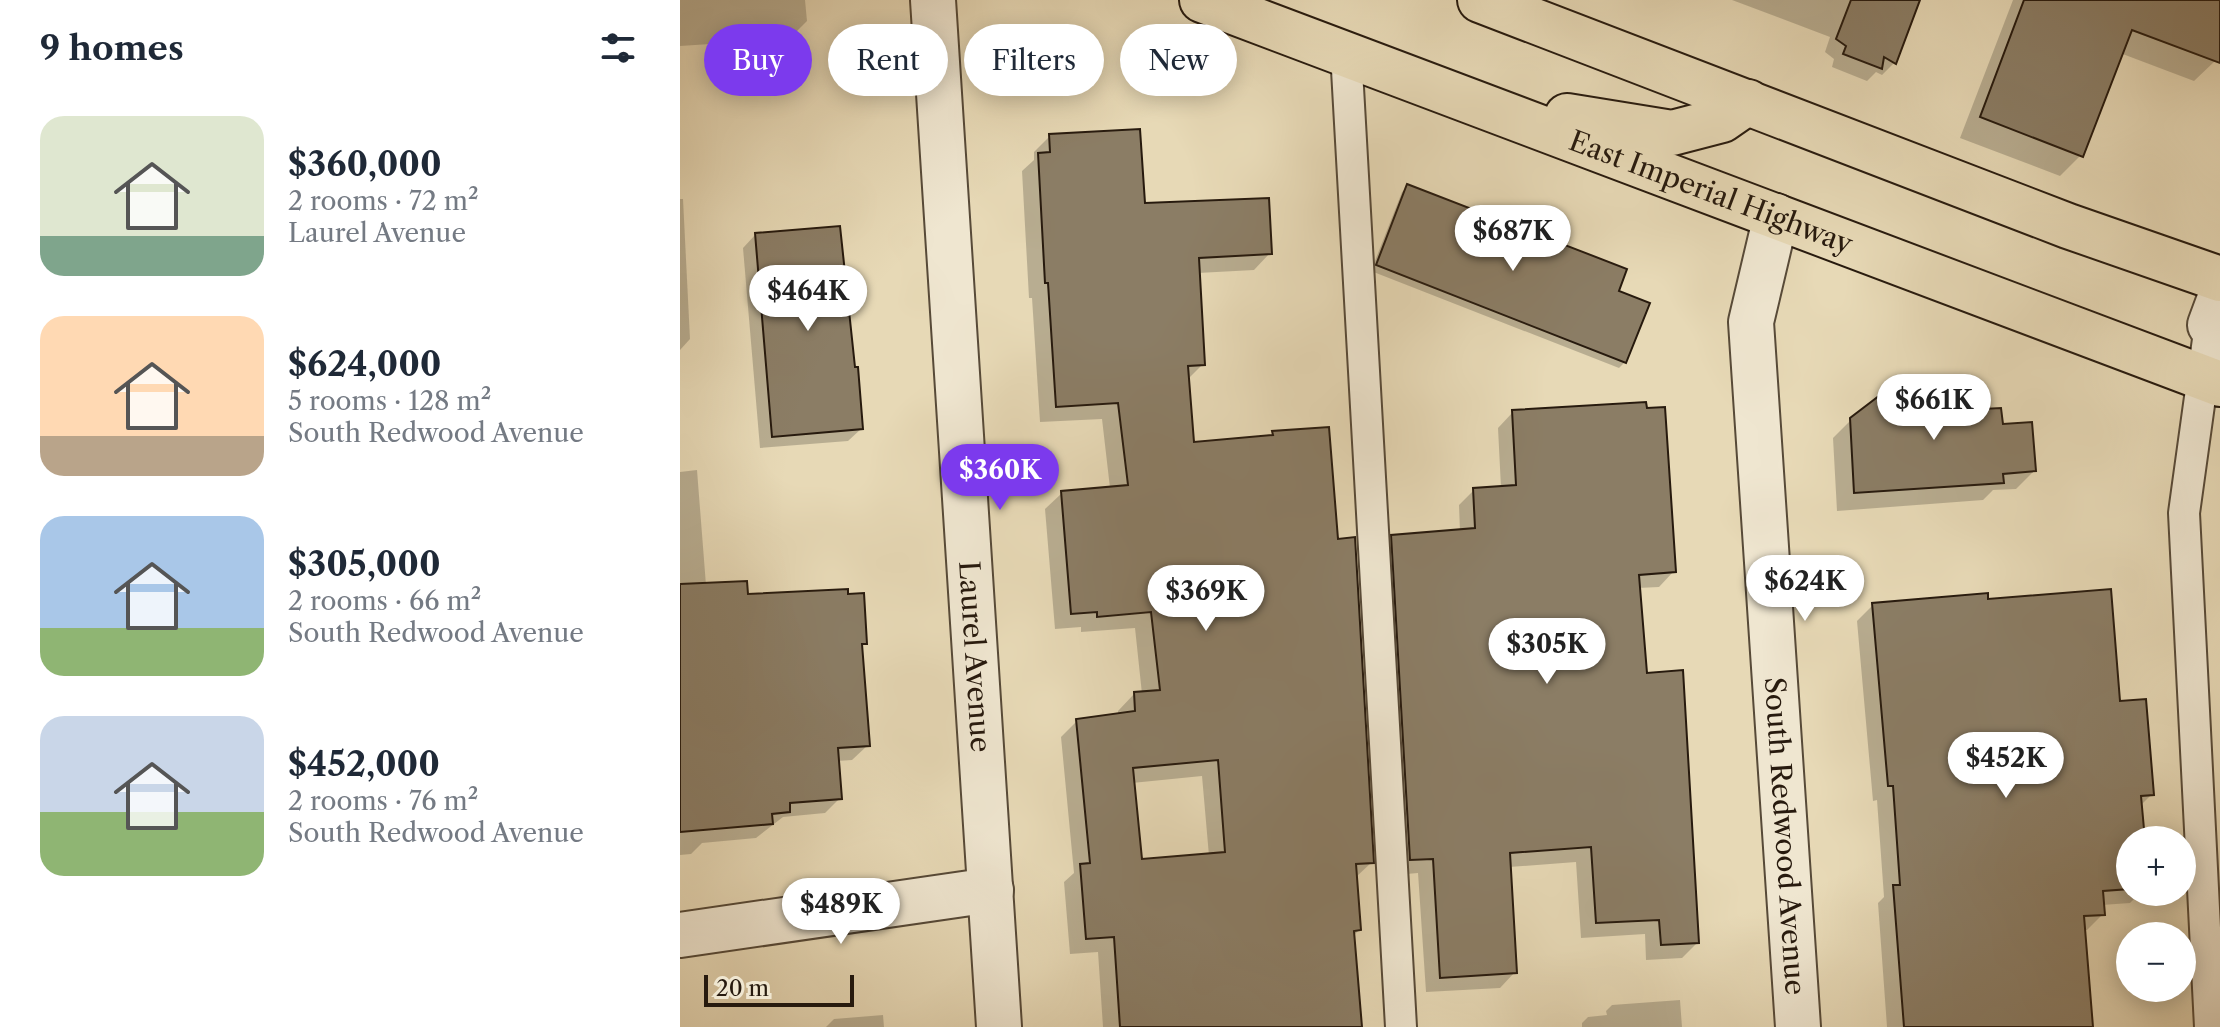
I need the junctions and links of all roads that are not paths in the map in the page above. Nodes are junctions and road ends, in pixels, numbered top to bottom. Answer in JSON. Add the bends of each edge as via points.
{"nodes":[{"id":1,"x":933,"y":0,"type":"edge"},
{"id":2,"x":1202,"y":0,"type":"edge"},
{"id":3,"x":1480,"y":0,"type":"edge"},
{"id":4,"x":1346,"y":52,"type":"junction"},
{"id":5,"x":1478,"y":102,"type":"junction"},
{"id":6,"x":1748,"y":102,"type":"junction"},
{"id":7,"x":1776,"y":216,"type":"junction"},
{"id":8,"x":2220,"y":279,"type":"edge"},
{"id":9,"x":2215,"y":311,"type":"edge"},
{"id":10,"x":2212,"y":381,"type":"edge"},
{"id":11,"x":991,"y":890,"type":"junction"},
{"id":12,"x":680,"y":935,"type":"edge"},
{"id":13,"x":999,"y":1027,"type":"edge"},
{"id":14,"x":1401,"y":1027,"type":"edge"},
{"id":15,"x":1798,"y":1027,"type":"edge"},
{"id":16,"x":2210,"y":1027,"type":"edge"}],
"edges":[{"from":1,"to":11,"type":"street","name":"Laurel Avenue"},
{"from":2,"to":4,"type":"main road","name":"East Imperial Highway"},
{"from":3,"to":6,"type":"main road"},
{"from":4,"to":5,"type":"main road","name":"East Imperial Highway"},
{"from":4,"to":14,"type":"lane"},
{"from":5,"to":6,"type":"main road","via":[[1672,133],[1722,120]]},
{"from":5,"to":7,"type":"main road","name":"East Imperial Highway"},
{"from":6,"to":8,"type":"main road"},
{"from":7,"to":10,"type":"main road","name":"East Imperial Highway"},
{"from":7,"to":15,"type":"street","name":"South Redwood Avenue","via":[[1751,322]]},
{"from":9,"to":10,"type":"lane"},
{"from":10,"to":16,"type":"lane","via":[[2184,513]]},
{"from":11,"to":12,"type":"street"},
{"from":11,"to":13,"type":"street","name":"Laurel Avenue"}]}
